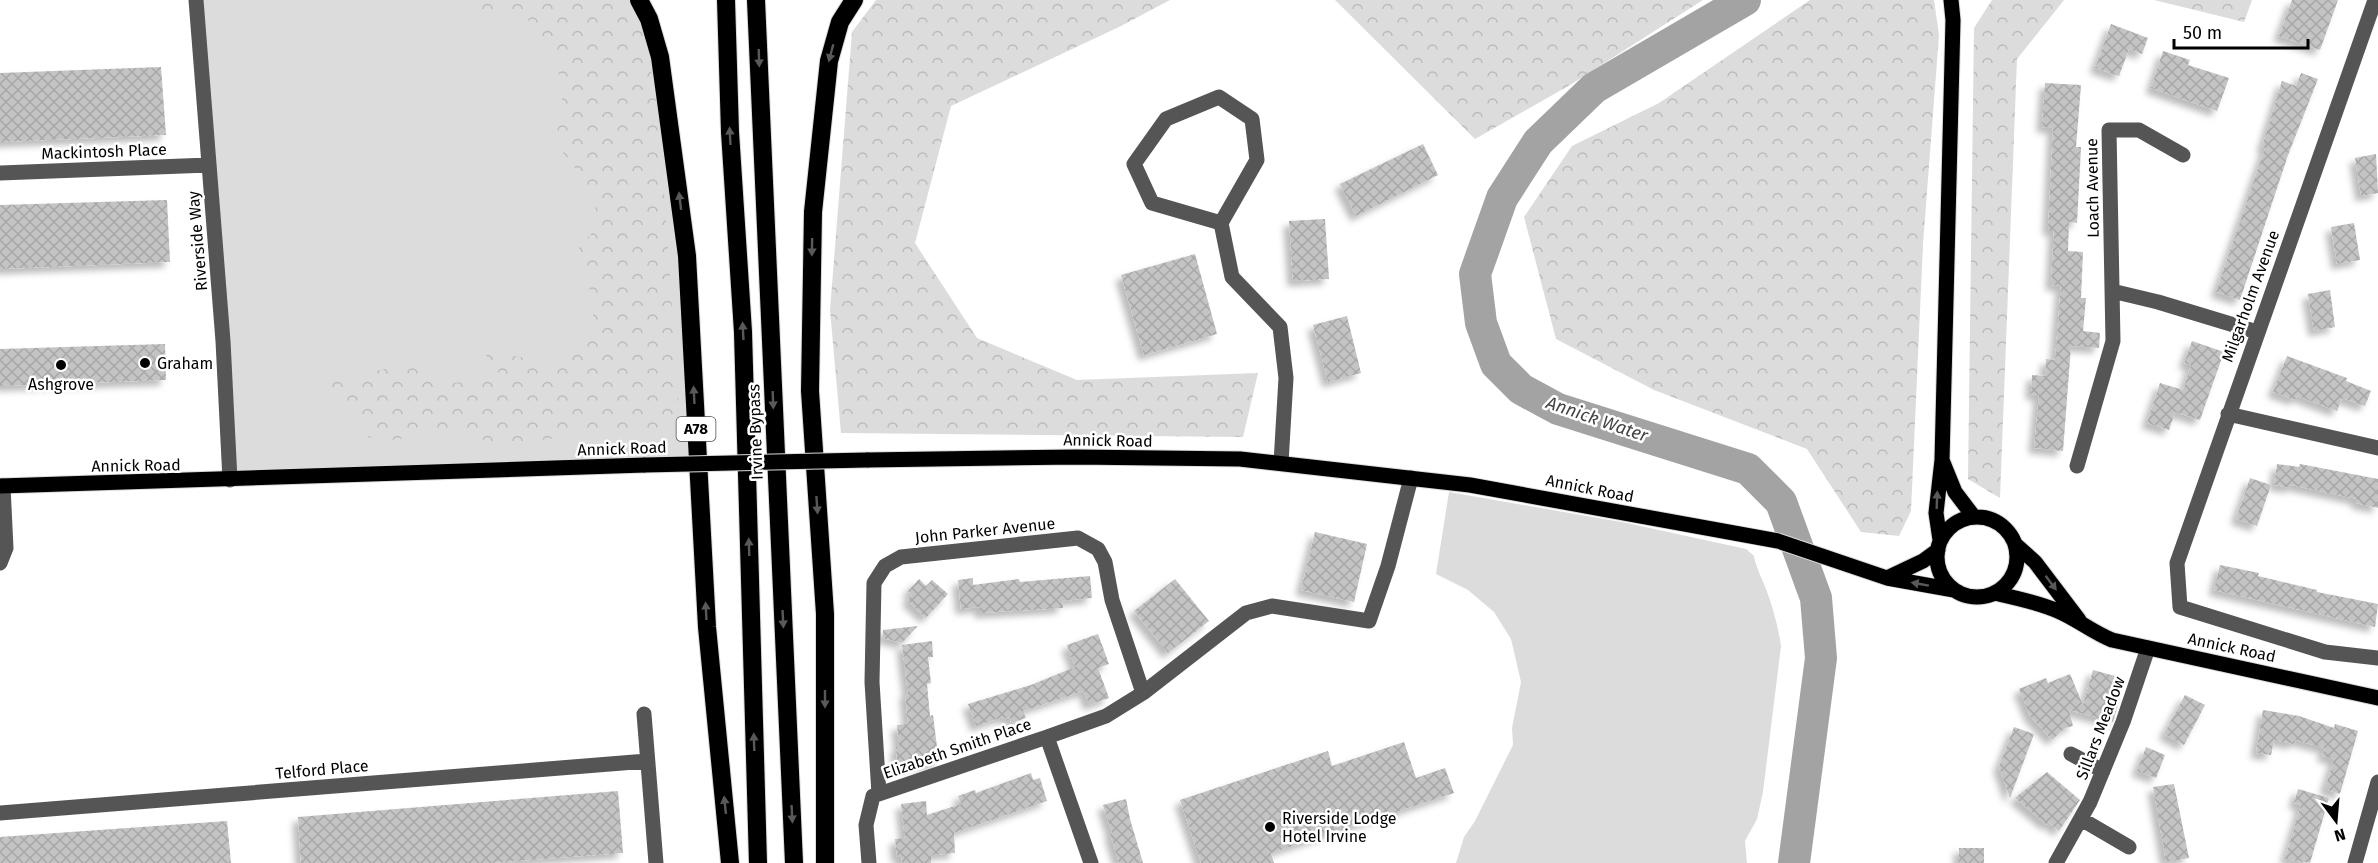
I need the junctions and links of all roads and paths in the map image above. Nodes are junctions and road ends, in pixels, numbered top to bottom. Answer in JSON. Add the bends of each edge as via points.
{"nodes":[{"id":1,"x":196,"y":0,"type":"edge"},
{"id":2,"x":639,"y":0,"type":"edge"},
{"id":3,"x":726,"y":0,"type":"edge"},
{"id":4,"x":756,"y":0,"type":"edge"},
{"id":5,"x":854,"y":0,"type":"edge"},
{"id":6,"x":1951,"y":0,"type":"edge"},
{"id":7,"x":1957,"y":0,"type":"edge"},
{"id":8,"x":2375,"y":0,"type":"edge"},
{"id":9,"x":1953,"y":20,"type":"junction"},
{"id":10,"x":2183,"y":155,"type":"dead end"},
{"id":11,"x":209,"y":165,"type":"junction"},
{"id":12,"x":0,"y":173,"type":"edge"},
{"id":13,"x":1221,"y":223,"type":"junction"},
{"id":14,"x":2112,"y":291,"type":"junction"},
{"id":15,"x":2257,"y":332,"type":"junction"},
{"id":16,"x":2228,"y":414,"type":"junction"},
{"id":17,"x":2378,"y":448,"type":"edge"},
{"id":18,"x":1942,"y":460,"type":"junction"},
{"id":19,"x":1281,"y":463,"type":"junction"},
{"id":20,"x":2077,"y":466,"type":"dead end"},
{"id":21,"x":1411,"y":478,"type":"junction"},
{"id":22,"x":230,"y":480,"type":"junction"},
{"id":23,"x":2,"y":486,"type":"edge"},
{"id":24,"x":1974,"y":517,"type":"junction"},
{"id":25,"x":2015,"y":544,"type":"junction"},
{"id":26,"x":1939,"y":545,"type":"junction"},
{"id":27,"x":0,"y":563,"type":"edge"},
{"id":28,"x":1887,"y":578,"type":"junction"},
{"id":29,"x":1954,"y":590,"type":"junction"},
{"id":30,"x":1994,"y":593,"type":"junction"},
{"id":31,"x":2180,"y":607,"type":"joint"},
{"id":32,"x":2082,"y":624,"type":"junction"},
{"id":33,"x":2148,"y":648,"type":"junction"},
{"id":34,"x":2378,"y":658,"type":"edge"},
{"id":35,"x":1143,"y":693,"type":"junction"},
{"id":36,"x":2378,"y":698,"type":"edge"},
{"id":37,"x":644,"y":714,"type":"dead end"},
{"id":38,"x":1047,"y":736,"type":"junction"},
{"id":39,"x":2071,"y":754,"type":"dead end"},
{"id":40,"x":647,"y":761,"type":"junction"},
{"id":41,"x":2103,"y":771,"type":"junction"},
{"id":42,"x":2378,"y":782,"type":"edge"},
{"id":43,"x":879,"y":794,"type":"junction"},
{"id":44,"x":0,"y":813,"type":"edge"},
{"id":45,"x":2081,"y":819,"type":"junction"},
{"id":46,"x":2129,"y":847,"type":"dead end"},
{"id":47,"x":656,"y":863,"type":"edge"},
{"id":48,"x":730,"y":863,"type":"edge"},
{"id":49,"x":758,"y":863,"type":"edge"},
{"id":50,"x":794,"y":863,"type":"edge"},
{"id":51,"x":825,"y":863,"type":"edge"},
{"id":52,"x":869,"y":863,"type":"edge"},
{"id":53,"x":1090,"y":863,"type":"edge"},
{"id":54,"x":2056,"y":863,"type":"edge"},
{"id":55,"x":2355,"y":863,"type":"edge"}],
"edges":[{"from":1,"to":11,"type":"street","name":"Riverside Way"},
{"from":48,"to":2,"type":"highway","number":"A78","one_way":true,"via":[[707,627],[687,256],[660,57]]},
{"from":49,"to":3,"type":"highway","name":"Irvine Bypass","one_way":true,"via":[[743,332]]},
{"from":4,"to":50,"type":"highway","name":"Irvine Bypass","one_way":true},
{"from":5,"to":51,"type":"highway","one_way":true,"via":[[840,22],[829,61],[813,212],[810,391],[825,614]]},
{"from":6,"to":9,"type":"main road"},
{"from":7,"to":9,"type":"main road"},
{"from":8,"to":15,"type":"street","name":"Milgarholm Avenue"},
{"from":9,"to":18,"type":"main road"},
{"from":10,"to":14,"type":"street","name":"Loach Avenue","via":[[2139,130],[2109,129]]},
{"from":11,"to":12,"type":"street","name":"Mackintosh Place"},
{"from":11,"to":22,"type":"street","name":"Riverside Way"},
{"from":13,"to":13,"type":"street","via":[[1152,203],[1134,164],[1166,119],[1219,97],[1252,119],[1257,160]]},
{"from":13,"to":19,"type":"street","via":[[1232,277],[1280,327],[1286,378]]},
{"from":14,"to":15,"type":"street"},
{"from":14,"to":20,"type":"street","name":"Loach Avenue","via":[[2113,341]]},
{"from":15,"to":16,"type":"street","name":"Milgarholm Avenue"},
{"from":16,"to":17,"type":"street"},
{"from":16,"to":31,"type":"street","name":"Milgarholm Avenue","via":[[2177,563]]},
{"from":18,"to":24,"type":"main road","via":[[1955,492]]},
{"from":26,"to":18,"type":"main road","one_way":true,"via":[[1936,513]]},
{"from":19,"to":21,"type":"main road","name":"Annick Road"},
{"from":19,"to":22,"type":"main road","name":"Annick Road","bridge":true,"via":[[1076,457],[867,460]]},
{"from":21,"to":28,"type":"main road","name":"Annick Road","via":[[1519,493],[1778,541]]},
{"from":21,"to":35,"type":"street","name":"Elizabeth Smith Place","via":[[1369,621],[1272,606],[1246,613]]},
{"from":22,"to":23,"type":"main road","name":"Annick Road"},
{"from":23,"to":27,"type":"street","via":[[6,548]]},
{"from":24,"to":25,"type":"main road","via":[[1999,524]]},
{"from":24,"to":26,"type":"main road","via":[[1952,526]]},
{"from":25,"to":30,"type":"main road","via":[[2016,568],[2008,582]]},
{"from":25,"to":32,"type":"main road","name":"Annick Road","one_way":true,"via":[[2035,562]]},
{"from":26,"to":28,"type":"main road","via":[[1923,561]]},
{"from":26,"to":29,"type":"main road","via":[[1942,577]]},
{"from":29,"to":28,"type":"main road","name":"Annick Road","one_way":true},
{"from":29,"to":30,"type":"main road","via":[[1970,597]]},
{"from":30,"to":32,"type":"main road","name":"Annick Road","via":[[2036,602]]},
{"from":31,"to":34,"type":"street","name":"Annick Road","via":[[2325,652]]},
{"from":32,"to":33,"type":"main road","name":"Annick Road","via":[[2112,640]]},
{"from":33,"to":36,"type":"main road","name":"Annick Road"},
{"from":33,"to":41,"type":"street","name":"Sillars Meadow"},
{"from":35,"to":38,"type":"street","name":"Elizabeth Smith Place","via":[[1106,716]]},
{"from":35,"to":43,"type":"street","name":"John Parker Avenue","via":[[1098,549],[1078,538],[901,557],[885,566],[874,583],[872,682]]},
{"from":37,"to":40,"type":"street"},
{"from":38,"to":43,"type":"street","name":"Elizabeth Smith Place"},
{"from":38,"to":53,"type":"street"},
{"from":39,"to":41,"type":"street"},
{"from":40,"to":44,"type":"street","name":"Telford Place"},
{"from":40,"to":47,"type":"street"},
{"from":41,"to":45,"type":"street","name":"Sillars Meadow"},
{"from":42,"to":55,"type":"street"},
{"from":43,"to":52,"type":"street","name":"John Parker Avenue","via":[[873,796],[866,825]]},
{"from":45,"to":46,"type":"street"},
{"from":45,"to":54,"type":"street","name":"Sillars Meadow"}]}
